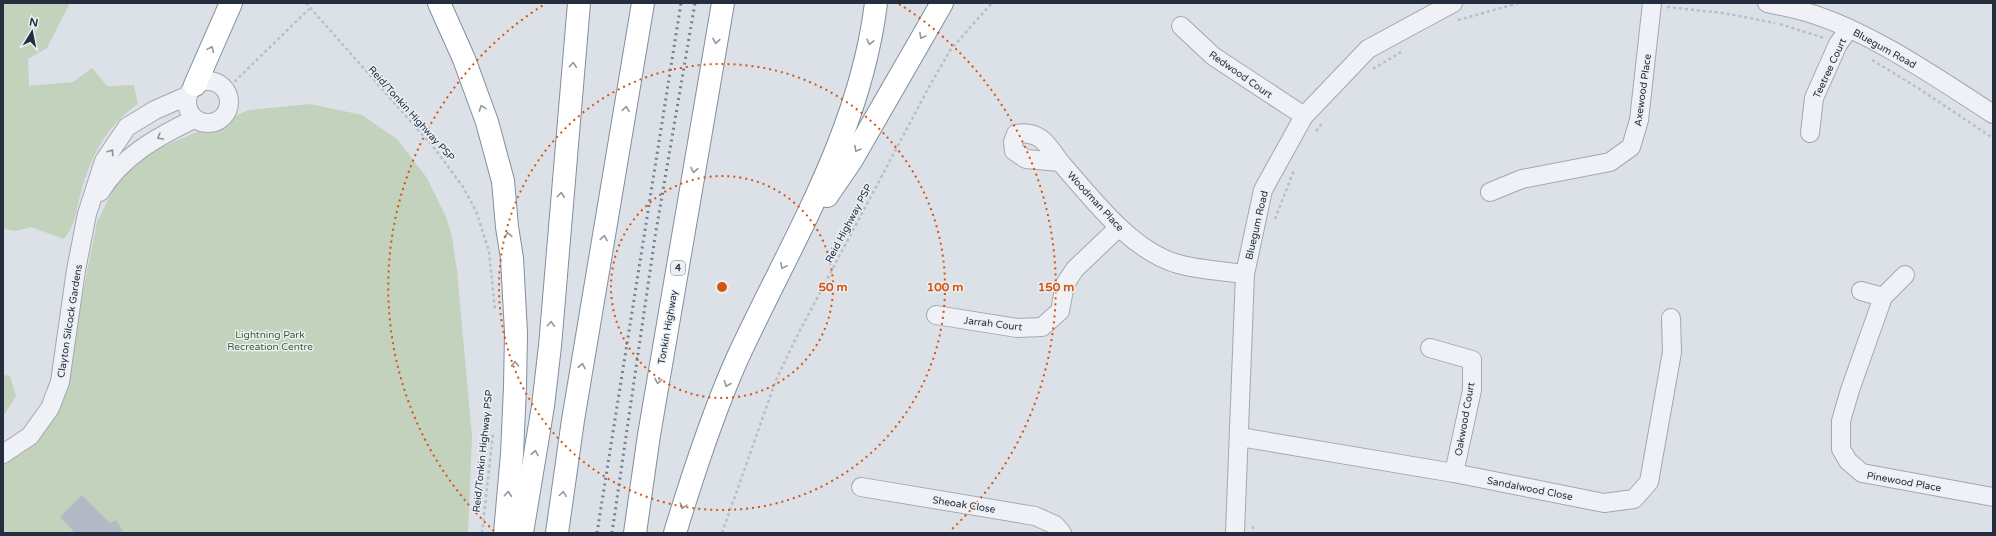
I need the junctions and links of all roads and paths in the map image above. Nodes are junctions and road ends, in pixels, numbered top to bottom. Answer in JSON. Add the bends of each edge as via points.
{"nodes":[{"id":1,"x":231,"y":3,"type":"edge"},
{"id":2,"x":306,"y":3,"type":"edge"},
{"id":3,"x":439,"y":3,"type":"edge"},
{"id":4,"x":579,"y":3,"type":"edge"},
{"id":5,"x":642,"y":3,"type":"edge"},
{"id":6,"x":723,"y":3,"type":"edge"},
{"id":7,"x":876,"y":3,"type":"edge"},
{"id":8,"x":942,"y":3,"type":"edge"},
{"id":9,"x":992,"y":3,"type":"edge"},
{"id":10,"x":1453,"y":3,"type":"edge"},
{"id":11,"x":1519,"y":3,"type":"edge"},
{"id":12,"x":1652,"y":3,"type":"edge"},
{"id":13,"x":1767,"y":3,"type":"edge"},
{"id":14,"x":309,"y":9,"type":"junction"},
{"id":15,"x":1453,"y":22,"type":"dead end"},
{"id":16,"x":1181,"y":26,"type":"dead end"},
{"id":17,"x":1849,"y":28,"type":"junction"},
{"id":18,"x":1405,"y":49,"type":"dead end"},
{"id":19,"x":1367,"y":73,"type":"dead end"},
{"id":20,"x":226,"y":90,"type":"junction"},
{"id":21,"x":191,"y":91,"type":"junction"},
{"id":22,"x":1993,"y":114,"type":"edge"},
{"id":23,"x":1304,"y":116,"type":"junction"},
{"id":24,"x":1327,"y":117,"type":"dead end"},
{"id":25,"x":194,"y":119,"type":"junction"},
{"id":26,"x":1810,"y":133,"type":"dead end"},
{"id":27,"x":1313,"y":135,"type":"dead end"},
{"id":28,"x":1060,"y":162,"type":"dead end"},
{"id":29,"x":1295,"y":169,"type":"dead end"},
{"id":30,"x":1490,"y":192,"type":"dead end"},
{"id":31,"x":87,"y":214,"type":"junction"},
{"id":32,"x":1274,"y":220,"type":"dead end"},
{"id":33,"x":1118,"y":228,"type":"junction"},
{"id":34,"x":797,"y":239,"type":"junction"},
{"id":35,"x":1245,"y":274,"type":"junction"},
{"id":36,"x":1905,"y":275,"type":"dead end"},
{"id":37,"x":1861,"y":291,"type":"dead end"},
{"id":38,"x":1883,"y":297,"type":"junction"},
{"id":39,"x":495,"y":313,"type":"dead end"},
{"id":40,"x":936,"y":315,"type":"dead end"},
{"id":41,"x":1671,"y":318,"type":"dead end"},
{"id":42,"x":1430,"y":348,"type":"dead end"},
{"id":43,"x":494,"y":430,"type":"dead end"},
{"id":44,"x":1240,"y":437,"type":"junction"},
{"id":45,"x":3,"y":454,"type":"edge"},
{"id":46,"x":1454,"y":474,"type":"junction"},
{"id":47,"x":862,"y":487,"type":"dead end"},
{"id":48,"x":1993,"y":497,"type":"edge"},
{"id":49,"x":1253,"y":525,"type":"dead end"},
{"id":50,"x":482,"y":533,"type":"edge"},
{"id":51,"x":505,"y":533,"type":"edge"},
{"id":52,"x":522,"y":533,"type":"edge"},
{"id":53,"x":557,"y":533,"type":"edge"},
{"id":54,"x":635,"y":533,"type":"edge"},
{"id":55,"x":675,"y":533,"type":"edge"},
{"id":56,"x":722,"y":533,"type":"edge"},
{"id":57,"x":1062,"y":533,"type":"edge"},
{"id":58,"x":1235,"y":533,"type":"edge"},
{"id":59,"x":1253,"y":533,"type":"edge"}],
"edges":[{"from":21,"to":1,"type":"highway","one_way":true},
{"from":2,"to":14,"type":"path","name":"Reid/Tonkin Highway PSP"},
{"from":51,"to":3,"type":"highway","one_way":true,"via":[[515,387],[516,333],[512,258],[502,181],[487,122],[464,59]]},
{"from":52,"to":4,"type":"highway","one_way":true,"via":[[549,354]]},
{"from":53,"to":5,"type":"highway","one_way":true,"via":[[573,420]]},
{"from":6,"to":54,"type":"highway","name":"Tonkin Highway","number":"4","one_way":true,"via":[[650,427]]},
{"from":7,"to":34,"type":"highway","one_way":true,"via":[[864,71],[852,110]]},
{"from":8,"to":34,"type":"highway","one_way":true,"via":[[851,161]]},
{"from":9,"to":56,"type":"path","name":"Reid Highway PSP","via":[[952,49],[930,85],[796,338],[776,380]]},
{"from":10,"to":23,"type":"street","name":"Bluegum Road","via":[[1368,49]]},
{"from":11,"to":15,"type":"path"},
{"from":12,"to":30,"type":"street","name":"Axewood Place","via":[[1640,120],[1631,147],[1610,162],[1522,179]]},
{"from":13,"to":17,"type":"street","name":"Bluegum Road","via":[[1806,12]]},
{"from":14,"to":20,"type":"path"},
{"from":14,"to":39,"type":"path","name":"Reid/Tonkin Highway PSP","via":[[435,149],[464,187],[476,211],[489,251]]},
{"from":16,"to":23,"type":"street","name":"Redwood Court","via":[[1213,56]]},
{"from":17,"to":22,"type":"street","name":"Bluegum Road","via":[[1923,69]]},
{"from":17,"to":26,"type":"street","name":"Teetree Court","via":[[1838,44],[1814,98]]},
{"from":18,"to":19,"type":"path"},
{"from":20,"to":21,"type":"street","via":[[221,85],[208,81]]},
{"from":20,"to":25,"type":"street","via":[[229,96],[228,110],[220,120],[207,124]]},
{"from":21,"to":25,"type":"street","via":[[187,109]]},
{"from":31,"to":21,"type":"street","name":"Clayton Silcock Gardens","one_way":true,"via":[[104,161],[127,127]]},
{"from":23,"to":35,"type":"street","name":"Bluegum Road","via":[[1263,190]]},
{"from":24,"to":27,"type":"path"},
{"from":25,"to":31,"type":"street","name":"Clayton Silcock Gardens","one_way":true,"via":[[140,148],[110,176]]},
{"from":28,"to":33,"type":"street","name":"Woodman Place"},
{"from":29,"to":32,"type":"path"},
{"from":31,"to":45,"type":"street","name":"Clayton Silcock Gardens","via":[[60,382],[50,408],[30,436]]},
{"from":33,"to":35,"type":"street","name":"Woodman Place","via":[[1144,248],[1178,264]]},
{"from":33,"to":40,"type":"street","name":"Jarrah Court","via":[[1075,269],[1065,284],[1060,311],[1042,327],[1017,328]]},
{"from":34,"to":55,"type":"highway","one_way":true,"via":[[764,302],[734,368],[690,482]]},
{"from":35,"to":44,"type":"street","name":"Bluegum Road"},
{"from":36,"to":38,"type":"street","name":"Pinewood Place"},
{"from":37,"to":38,"type":"street"},
{"from":38,"to":48,"type":"street","name":"Pinewood Place","via":[[1841,421],[1841,449],[1848,461],[1862,474]]},
{"from":41,"to":46,"type":"street","name":"Sandalwood Close","via":[[1672,352],[1649,482],[1634,499],[1604,503]]},
{"from":42,"to":46,"type":"street","name":"Oakwood Court","via":[[1472,360],[1472,390]]},
{"from":43,"to":50,"type":"path","name":"Reid/Tonkin Highway PSP"},
{"from":44,"to":46,"type":"street","name":"Sandalwood Close"},
{"from":44,"to":58,"type":"street","name":"Bluegum Road"},
{"from":47,"to":57,"type":"street","name":"Sheoak Close","via":[[1035,516],[1055,525]]},
{"from":49,"to":59,"type":"path"}]}
